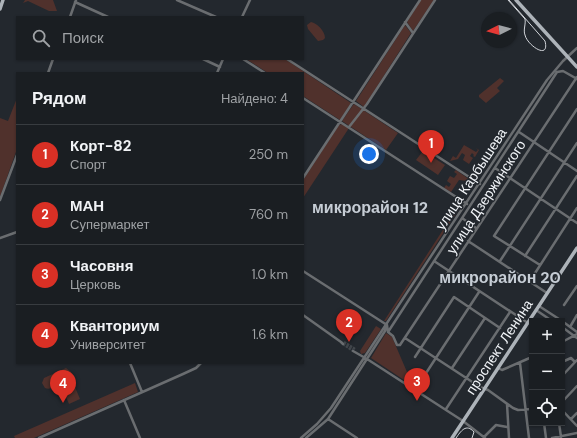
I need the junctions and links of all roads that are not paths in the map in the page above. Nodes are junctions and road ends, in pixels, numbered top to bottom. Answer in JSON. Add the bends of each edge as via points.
{"nodes":[{"id":1,"x":3,"y":0,"type":"edge"},
{"id":2,"x":177,"y":0,"type":"edge"},
{"id":3,"x":250,"y":0,"type":"edge"},
{"id":4,"x":420,"y":0,"type":"edge"},
{"id":5,"x":435,"y":0,"type":"edge"},
{"id":6,"x":516,"y":0,"type":"edge"},
{"id":7,"x":75,"y":1,"type":"edge"},
{"id":8,"x":0,"y":9,"type":"edge"},
{"id":9,"x":70,"y":16,"type":"edge"},
{"id":10,"x":106,"y":16,"type":"edge"},
{"id":11,"x":214,"y":16,"type":"edge"},
{"id":12,"x":242,"y":16,"type":"edge"},
{"id":13,"x":405,"y":22,"type":"junction"},
{"id":14,"x":413,"y":33,"type":"junction"},
{"id":15,"x":577,"y":48,"type":"edge"},
{"id":16,"x":567,"y":56,"type":"junction"},
{"id":17,"x":53,"y":60,"type":"edge"},
{"id":18,"x":205,"y":60,"type":"edge"},
{"id":19,"x":224,"y":60,"type":"edge"},
{"id":20,"x":245,"y":60,"type":"edge"},
{"id":21,"x":289,"y":60,"type":"edge"},
{"id":22,"x":220,"y":67,"type":"junction"},
{"id":23,"x":577,"y":67,"type":"edge"},
{"id":24,"x":48,"y":72,"type":"edge"},
{"id":25,"x":218,"y":72,"type":"edge"},
{"id":26,"x":263,"y":72,"type":"edge"},
{"id":27,"x":576,"y":78,"type":"edge"},
{"id":28,"x":304,"y":99,"type":"edge"},
{"id":29,"x":353,"y":102,"type":"junction"},
{"id":30,"x":363,"y":108,"type":"junction"},
{"id":31,"x":577,"y":109,"type":"edge"},
{"id":32,"x":340,"y":122,"type":"junction"},
{"id":33,"x":349,"y":127,"type":"junction"},
{"id":34,"x":519,"y":132,"type":"junction"},
{"id":35,"x":533,"y":142,"type":"junction"},
{"id":36,"x":577,"y":143,"type":"edge"},
{"id":37,"x":549,"y":152,"type":"junction"},
{"id":38,"x":16,"y":158,"type":"edge"},
{"id":39,"x":564,"y":162,"type":"junction"},
{"id":40,"x":494,"y":168,"type":"junction"},
{"id":41,"x":577,"y":171,"type":"edge"},
{"id":42,"x":304,"y":176,"type":"edge"},
{"id":43,"x":577,"y":176,"type":"edge"},
{"id":44,"x":509,"y":179,"type":"junction"},
{"id":45,"x":480,"y":184,"type":"junction"},
{"id":46,"x":525,"y":189,"type":"junction"},
{"id":47,"x":540,"y":199,"type":"junction"},
{"id":48,"x":0,"y":200,"type":"edge"},
{"id":49,"x":467,"y":204,"type":"junction"},
{"id":50,"x":577,"y":208,"type":"edge"},
{"id":51,"x":556,"y":209,"type":"junction"},
{"id":52,"x":462,"y":218,"type":"junction"},
{"id":53,"x":570,"y":219,"type":"junction"},
{"id":54,"x":577,"y":223,"type":"edge"},
{"id":55,"x":476,"y":228,"type":"junction"},
{"id":56,"x":16,"y":232,"type":"edge"},
{"id":57,"x":0,"y":238,"type":"edge"},
{"id":58,"x":468,"y":241,"type":"junction"},
{"id":59,"x":510,"y":246,"type":"junction"},
{"id":60,"x":577,"y":248,"type":"edge"},
{"id":61,"x":525,"y":256,"type":"junction"},
{"id":62,"x":434,"y":261,"type":"junction"},
{"id":63,"x":500,"y":261,"type":"junction"},
{"id":64,"x":540,"y":265,"type":"junction"},
{"id":65,"x":304,"y":272,"type":"edge"},
{"id":66,"x":449,"y":272,"type":"junction"},
{"id":67,"x":530,"y":281,"type":"junction"},
{"id":68,"x":577,"y":286,"type":"edge"},
{"id":69,"x":479,"y":292,"type":"junction"},
{"id":70,"x":547,"y":293,"type":"junction"},
{"id":71,"x":564,"y":305,"type":"dead end"},
{"id":72,"x":539,"y":306,"type":"junction"},
{"id":73,"x":469,"y":308,"type":"junction"},
{"id":74,"x":536,"y":310,"type":"junction"},
{"id":75,"x":510,"y":312,"type":"junction"},
{"id":76,"x":577,"y":315,"type":"edge"},
{"id":77,"x":304,"y":316,"type":"edge"},
{"id":78,"x":485,"y":318,"type":"junction"},
{"id":79,"x":548,"y":318,"type":"edge"},
{"id":80,"x":557,"y":318,"type":"edge"},
{"id":81,"x":382,"y":322,"type":"junction"},
{"id":82,"x":528,"y":323,"type":"junction"},
{"id":83,"x":565,"y":323,"type":"edge"},
{"id":84,"x":387,"y":325,"type":"junction"},
{"id":85,"x":570,"y":326,"type":"junction"},
{"id":86,"x":500,"y":328,"type":"junction"},
{"id":87,"x":383,"y":329,"type":"junction"},
{"id":88,"x":565,"y":329,"type":"edge"},
{"id":89,"x":388,"y":332,"type":"junction"},
{"id":90,"x":576,"y":335,"type":"edge"},
{"id":91,"x":405,"y":338,"type":"junction"},
{"id":92,"x":565,"y":340,"type":"edge"},
{"id":93,"x":342,"y":343,"type":"tunnel mouth"},
{"id":94,"x":421,"y":348,"type":"junction"},
{"id":95,"x":354,"y":350,"type":"tunnel mouth"},
{"id":96,"x":415,"y":357,"type":"dead end"},
{"id":97,"x":366,"y":358,"type":"junction"},
{"id":98,"x":436,"y":358,"type":"junction"},
{"id":99,"x":529,"y":358,"type":"edge"},
{"id":100,"x":565,"y":361,"type":"edge"},
{"id":101,"x":576,"y":361,"type":"edge"},
{"id":102,"x":520,"y":363,"type":"junction"},
{"id":103,"x":130,"y":364,"type":"edge"},
{"id":104,"x":200,"y":364,"type":"edge"},
{"id":105,"x":452,"y":368,"type":"junction"},
{"id":106,"x":498,"y":368,"type":"junction"},
{"id":107,"x":565,"y":373,"type":"edge"},
{"id":108,"x":466,"y":378,"type":"junction"},
{"id":109,"x":577,"y":386,"type":"edge"},
{"id":110,"x":485,"y":389,"type":"junction"},
{"id":111,"x":415,"y":390,"type":"junction"},
{"id":112,"x":142,"y":392,"type":"junction"},
{"id":113,"x":565,"y":399,"type":"edge"},
{"id":114,"x":124,"y":400,"type":"junction"},
{"id":115,"x":507,"y":404,"type":"junction"},
{"id":116,"x":529,"y":409,"type":"edge"},
{"id":117,"x":446,"y":410,"type":"junction"},
{"id":118,"x":525,"y":410,"type":"junction"},
{"id":119,"x":565,"y":413,"type":"edge"},
{"id":120,"x":577,"y":413,"type":"edge"},
{"id":121,"x":328,"y":419,"type":"junction"},
{"id":122,"x":571,"y":419,"type":"junction"},
{"id":123,"x":464,"y":421,"type":"junction"},
{"id":124,"x":544,"y":426,"type":"edge"},
{"id":125,"x":559,"y":426,"type":"edge"},
{"id":126,"x":577,"y":426,"type":"edge"},
{"id":127,"x":507,"y":427,"type":"junction"},
{"id":128,"x":577,"y":433,"type":"edge"},
{"id":129,"x":560,"y":437,"type":"junction"},
{"id":130,"x":39,"y":438,"type":"edge"},
{"id":131,"x":140,"y":438,"type":"edge"},
{"id":132,"x":300,"y":438,"type":"edge"},
{"id":133,"x":306,"y":438,"type":"edge"},
{"id":134,"x":357,"y":438,"type":"edge"},
{"id":135,"x":452,"y":438,"type":"edge"},
{"id":136,"x":485,"y":438,"type":"edge"},
{"id":137,"x":508,"y":438,"type":"edge"},
{"id":138,"x":529,"y":438,"type":"edge"},
{"id":139,"x":546,"y":438,"type":"edge"},
{"id":140,"x":552,"y":438,"type":"edge"}],
"edges":[{"from":1,"to":8,"type":"main road"},
{"from":2,"to":11,"type":"street"},
{"from":3,"to":12,"type":"street"},
{"from":4,"to":13,"type":"street"},
{"from":5,"to":14,"type":"street"},
{"from":6,"to":16,"type":"main road"},
{"from":7,"to":9,"type":"street"},
{"from":7,"to":10,"type":"street"},
{"from":13,"to":14,"type":"street"},
{"from":13,"to":29,"type":"street"},
{"from":14,"to":30,"type":"street"},
{"from":15,"to":16,"type":"street","name":"улица Карбышева"},
{"from":16,"to":23,"type":"main road"},
{"from":16,"to":45,"type":"street","name":"улица Карбышева","via":[[550,76]]},
{"from":17,"to":24,"type":"street"},
{"from":18,"to":22,"type":"street"},
{"from":19,"to":22,"type":"street"},
{"from":20,"to":26,"type":"street"},
{"from":21,"to":29,"type":"street"},
{"from":22,"to":25,"type":"street"},
{"from":27,"to":34,"type":"street","via":[[563,70],[557,72]]},
{"from":27,"to":35,"type":"street","name":"улица Дзержинского"},
{"from":28,"to":32,"type":"street"},
{"from":29,"to":30,"type":"street"},
{"from":29,"to":32,"type":"street"},
{"from":30,"to":33,"type":"street"},
{"from":30,"to":45,"type":"street"},
{"from":31,"to":37,"type":"street"},
{"from":32,"to":33,"type":"street"},
{"from":32,"to":42,"type":"street"},
{"from":33,"to":49,"type":"street"},
{"from":34,"to":35,"type":"street"},
{"from":34,"to":40,"type":"street"},
{"from":35,"to":37,"type":"street"},
{"from":35,"to":44,"type":"street","name":"улица Дзержинского"},
{"from":36,"to":39,"type":"street"},
{"from":37,"to":39,"type":"street"},
{"from":37,"to":46,"type":"street"},
{"from":38,"to":48,"type":"street"},
{"from":39,"to":41,"type":"street"},
{"from":39,"to":47,"type":"street"},
{"from":40,"to":44,"type":"street"},
{"from":40,"to":52,"type":"street"},
{"from":43,"to":51,"type":"street"},
{"from":44,"to":46,"type":"street"},
{"from":44,"to":55,"type":"street","name":"улица Дзержинского"},
{"from":45,"to":49,"type":"street","name":"улица Карбышева"},
{"from":46,"to":47,"type":"street"},
{"from":46,"to":59,"type":"street","via":[[494,236]]},
{"from":47,"to":51,"type":"street"},
{"from":47,"to":59,"type":"street"},
{"from":49,"to":84,"type":"street","name":"улица Карбышева"},
{"from":50,"to":53,"type":"street"},
{"from":51,"to":53,"type":"street"},
{"from":51,"to":61,"type":"street"},
{"from":52,"to":55,"type":"street"},
{"from":52,"to":62,"type":"street"},
{"from":53,"to":54,"type":"street"},
{"from":53,"to":64,"type":"street"},
{"from":55,"to":58,"type":"street","name":"улица Дзержинского"},
{"from":56,"to":57,"type":"street"},
{"from":58,"to":63,"type":"street"},
{"from":58,"to":66,"type":"street","name":"улица Дзержинского"},
{"from":59,"to":61,"type":"street"},
{"from":59,"to":63,"type":"street"},
{"from":60,"to":70,"type":"main road","name":"проспект Ленина"},
{"from":61,"to":64,"type":"street"},
{"from":62,"to":66,"type":"street"},
{"from":62,"to":89,"type":"street"},
{"from":63,"to":67,"type":"street"},
{"from":64,"to":67,"type":"street"},
{"from":65,"to":81,"type":"street"},
{"from":66,"to":69,"type":"street"},
{"from":66,"to":91,"type":"street","name":"улица Дзержинского"},
{"from":67,"to":70,"type":"street"},
{"from":68,"to":71,"type":"street"},
{"from":69,"to":73,"type":"street"},
{"from":69,"to":75,"type":"street"},
{"from":70,"to":72,"type":"main road","name":"проспект Ленина"},
{"from":72,"to":74,"type":"main road","name":"проспект Ленина"},
{"from":72,"to":80,"type":"street"},
{"from":73,"to":78,"type":"street"},
{"from":73,"to":94,"type":"street","via":[[454,297]]},
{"from":73,"to":98,"type":"street"},
{"from":74,"to":79,"type":"street"},
{"from":74,"to":82,"type":"main road","name":"проспект Ленина"},
{"from":75,"to":82,"type":"street"},
{"from":75,"to":86,"type":"street"},
{"from":76,"to":85,"type":"street"},
{"from":77,"to":93,"type":"street"},
{"from":78,"to":86,"type":"street"},
{"from":78,"to":105,"type":"street"},
{"from":81,"to":84,"type":"street"},
{"from":81,"to":87,"type":"street"},
{"from":82,"to":106,"type":"main road","name":"проспект Ленина"},
{"from":83,"to":85,"type":"street"},
{"from":84,"to":87,"type":"street","name":"улица Карбышева"},
{"from":84,"to":89,"type":"street"},
{"from":84,"to":97,"type":"street","name":"улица Карбышева"},
{"from":85,"to":90,"type":"street"},
{"from":86,"to":108,"type":"street"},
{"from":87,"to":97,"type":"street","name":"улица Карбышева"},
{"from":88,"to":90,"type":"street"},
{"from":89,"to":91,"type":"street","name":"улица Дзержинского","via":[[397,345]]},
{"from":90,"to":92,"type":"street"},
{"from":91,"to":94,"type":"street"},
{"from":94,"to":96,"type":"street"},
{"from":94,"to":98,"type":"street"},
{"from":95,"to":97,"type":"street"},
{"from":97,"to":111,"type":"street"},
{"from":97,"to":121,"type":"street","name":"улица Карбышева"},
{"from":97,"to":132,"type":"street","name":"улица Карбышева","via":[[332,408]]},
{"from":98,"to":105,"type":"street"},
{"from":98,"to":111,"type":"street"},
{"from":99,"to":102,"type":"street"},
{"from":100,"to":101,"type":"street","via":[[571,358]]},
{"from":101,"to":107,"type":"street"},
{"from":102,"to":106,"type":"street","via":[[502,370]]},
{"from":102,"to":118,"type":"street"},
{"from":103,"to":112,"type":"street"},
{"from":104,"to":112,"type":"street"},
{"from":105,"to":108,"type":"street"},
{"from":106,"to":110,"type":"main road","name":"проспект Ленина"},
{"from":108,"to":110,"type":"street"},
{"from":108,"to":117,"type":"street"},
{"from":109,"to":113,"type":"street"},
{"from":110,"to":115,"type":"street"},
{"from":110,"to":123,"type":"main road","name":"проспект Ленина"},
{"from":111,"to":117,"type":"street"},
{"from":112,"to":114,"type":"street"},
{"from":114,"to":130,"type":"street"},
{"from":114,"to":131,"type":"street"},
{"from":115,"to":118,"type":"street","via":[[518,410]]},
{"from":115,"to":127,"type":"street"},
{"from":116,"to":118,"type":"street"},
{"from":117,"to":123,"type":"street"},
{"from":118,"to":138,"type":"street"},
{"from":119,"to":122,"type":"street"},
{"from":120,"to":122,"type":"street"},
{"from":121,"to":133,"type":"street","name":"улица Карбышева"},
{"from":121,"to":134,"type":"street"},
{"from":122,"to":126,"type":"street"},
{"from":123,"to":135,"type":"main road","name":"проспект Ленина"},
{"from":123,"to":136,"type":"street"},
{"from":124,"to":139,"type":"street"},
{"from":125,"to":129,"type":"street"},
{"from":127,"to":136,"type":"street","via":[[496,425]]},
{"from":127,"to":137,"type":"street"},
{"from":128,"to":129,"type":"street"},
{"from":129,"to":140,"type":"street"}]}
